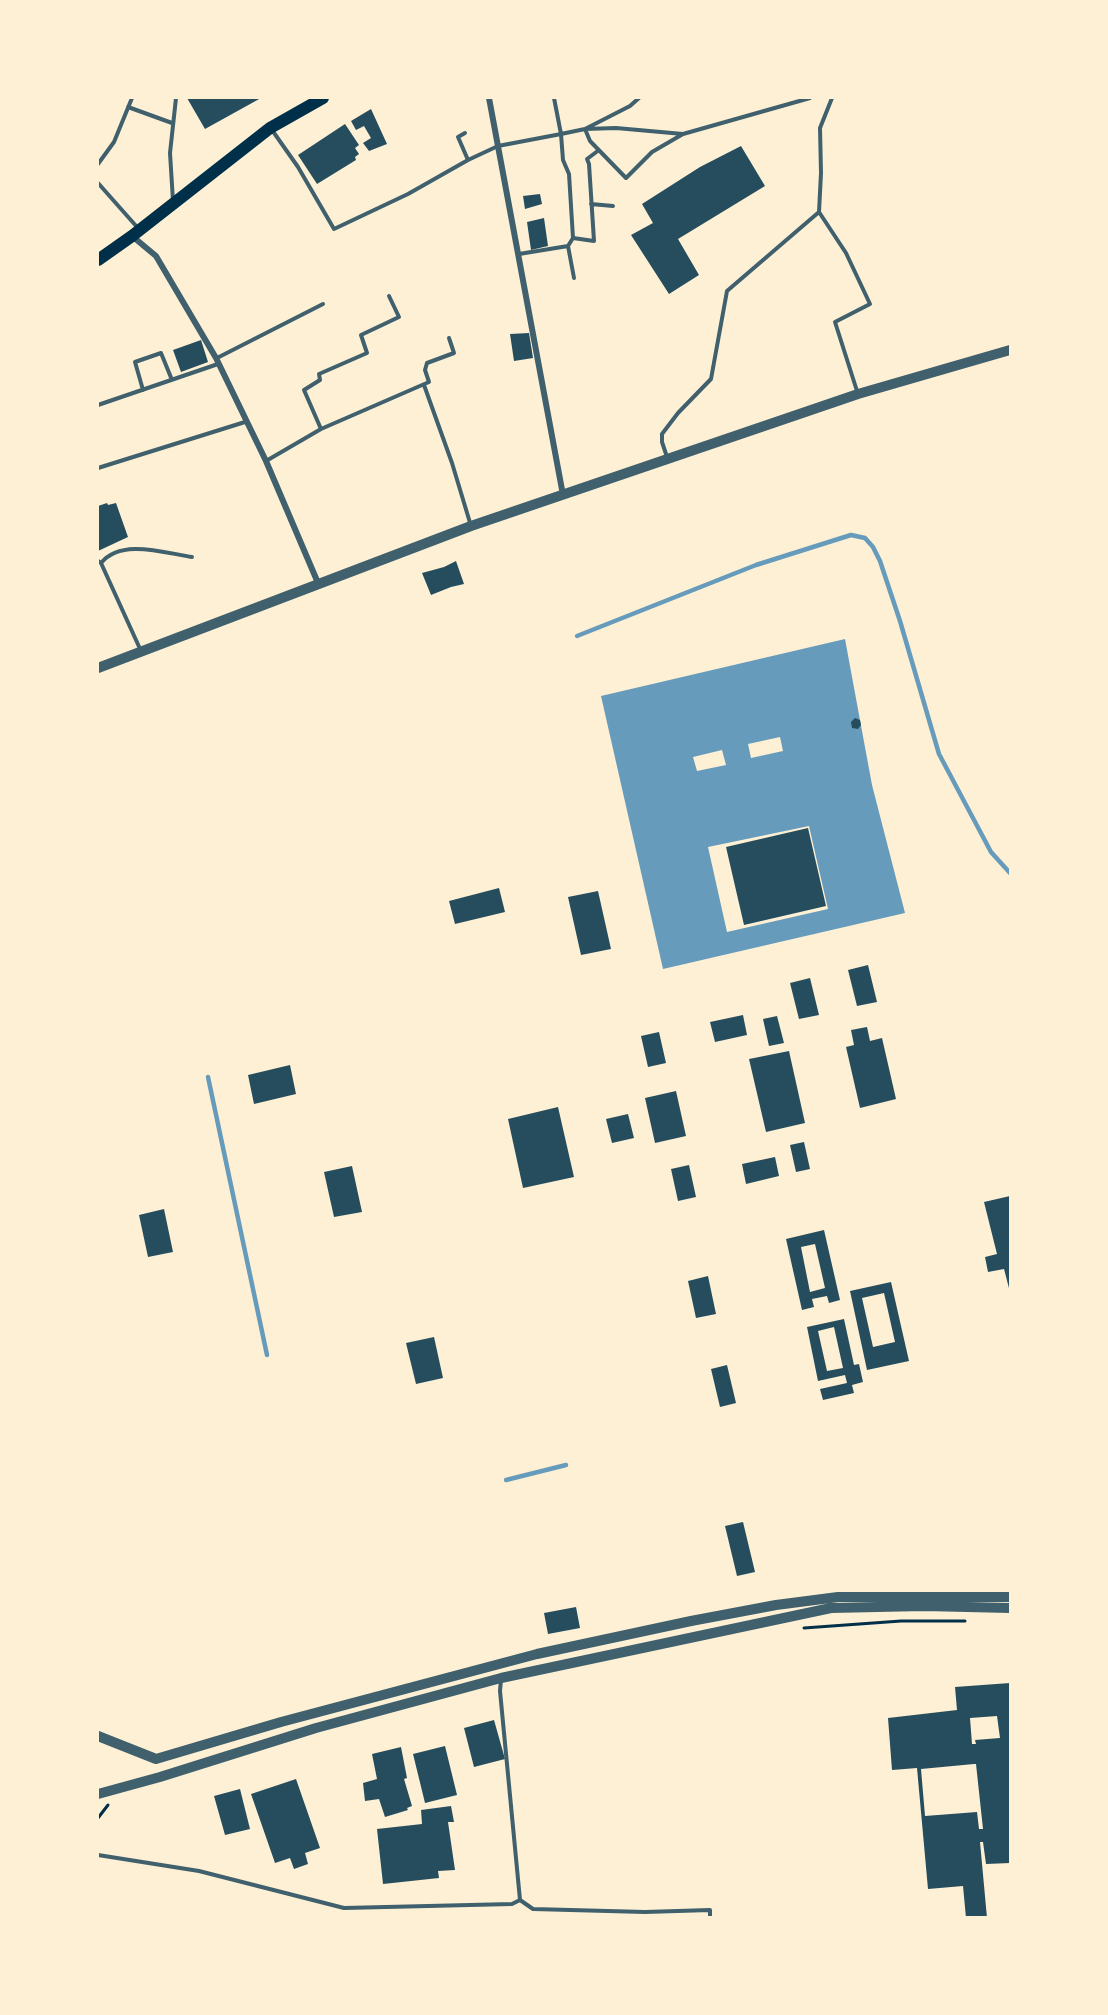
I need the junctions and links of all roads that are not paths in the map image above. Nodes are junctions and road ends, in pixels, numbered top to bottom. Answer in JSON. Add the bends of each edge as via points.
{"nodes":[{"id":1,"x":132,"y":98,"type":"edge"},
{"id":2,"x":176,"y":98,"type":"edge"},
{"id":3,"x":322,"y":98,"type":"edge"},
{"id":4,"x":489,"y":98,"type":"edge"},
{"id":5,"x":554,"y":98,"type":"edge"},
{"id":6,"x":639,"y":98,"type":"edge"},
{"id":7,"x":810,"y":98,"type":"edge"},
{"id":8,"x":832,"y":98,"type":"edge"},
{"id":9,"x":128,"y":107,"type":"junction"},
{"id":10,"x":172,"y":123,"type":"junction"},
{"id":11,"x":270,"y":128,"type":"junction"},
{"id":12,"x":585,"y":129,"type":"junction"},
{"id":13,"x":465,"y":133,"type":"dead end"},
{"id":14,"x":561,"y":134,"type":"junction"},
{"id":15,"x":683,"y":134,"type":"junction"},
{"id":16,"x":498,"y":146,"type":"junction"},
{"id":17,"x":599,"y":150,"type":"junction"},
{"id":18,"x":468,"y":160,"type":"junction"},
{"id":19,"x":98,"y":164,"type":"edge"},
{"id":20,"x":98,"y":183,"type":"edge"},
{"id":21,"x":173,"y":202,"type":"junction"},
{"id":22,"x":591,"y":204,"type":"junction"},
{"id":23,"x":613,"y":206,"type":"dead end"},
{"id":24,"x":819,"y":212,"type":"junction"},
{"id":25,"x":136,"y":233,"type":"junction"},
{"id":26,"x":573,"y":238,"type":"junction"},
{"id":27,"x":568,"y":246,"type":"junction"},
{"id":28,"x":519,"y":254,"type":"junction"},
{"id":29,"x":98,"y":260,"type":"edge"},
{"id":30,"x":574,"y":278,"type":"dead end"},
{"id":31,"x":389,"y":296,"type":"dead end"},
{"id":32,"x":323,"y":304,"type":"dead end"},
{"id":33,"x":449,"y":338,"type":"dead end"},
{"id":34,"x":1011,"y":350,"type":"edge"},
{"id":35,"x":217,"y":361,"type":"junction"},
{"id":36,"x":172,"y":380,"type":"junction"},
{"id":37,"x":424,"y":385,"type":"junction"},
{"id":38,"x":143,"y":390,"type":"junction"},
{"id":39,"x":858,"y":394,"type":"junction"},
{"id":40,"x":98,"y":405,"type":"edge"},
{"id":41,"x":245,"y":422,"type":"junction"},
{"id":42,"x":321,"y":429,"type":"junction"},
{"id":43,"x":668,"y":459,"type":"junction"},
{"id":44,"x":266,"y":461,"type":"junction"},
{"id":45,"x":98,"y":468,"type":"edge"},
{"id":46,"x":563,"y":496,"type":"junction"},
{"id":47,"x":471,"y":526,"type":"junction"},
{"id":48,"x":192,"y":558,"type":"dead end"},
{"id":49,"x":99,"y":562,"type":"edge"},
{"id":50,"x":318,"y":583,"type":"junction"},
{"id":51,"x":141,"y":651,"type":"junction"},
{"id":52,"x":98,"y":668,"type":"edge"},
{"id":53,"x":1011,"y":1598,"type":"edge"},
{"id":54,"x":1011,"y":1608,"type":"edge"},
{"id":55,"x":501,"y":1678,"type":"junction"},
{"id":56,"x":98,"y":1736,"type":"edge"},
{"id":57,"x":98,"y":1794,"type":"edge"},
{"id":58,"x":98,"y":1855,"type":"edge"},
{"id":59,"x":520,"y":1900,"type":"junction"},
{"id":60,"x":710,"y":1917,"type":"edge"}],
"edges":[{"from":1,"to":9,"type":"lane"},
{"from":2,"to":10,"type":"lane"},
{"from":3,"to":11,"type":"main road"},
{"from":4,"to":16,"type":"street"},
{"from":5,"to":14,"type":"lane"},
{"from":6,"to":12,"type":"lane"},
{"from":7,"to":15,"type":"lane"},
{"from":8,"to":24,"type":"lane","via":[[820,128]]},
{"from":9,"to":10,"type":"lane"},
{"from":9,"to":19,"type":"lane","via":[[114,142]]},
{"from":10,"to":21,"type":"lane"},
{"from":11,"to":18,"type":"lane","via":[[334,229]]},
{"from":11,"to":21,"type":"main road"},
{"from":12,"to":14,"type":"lane"},
{"from":12,"to":15,"type":"lane"},
{"from":12,"to":17,"type":"lane"},
{"from":13,"to":18,"type":"lane","via":[[458,138]]},
{"from":14,"to":16,"type":"lane"},
{"from":14,"to":26,"type":"lane"},
{"from":15,"to":17,"type":"lane","via":[[652,152],[626,178]]},
{"from":16,"to":18,"type":"lane"},
{"from":16,"to":28,"type":"street"},
{"from":17,"to":22,"type":"lane","via":[[587,159]]},
{"from":20,"to":25,"type":"lane"},
{"from":21,"to":25,"type":"main road"},
{"from":22,"to":23,"type":"lane"},
{"from":22,"to":26,"type":"lane","via":[[594,241]]},
{"from":24,"to":39,"type":"lane","via":[[846,253],[870,304],[835,322]]},
{"from":24,"to":43,"type":"lane","via":[[727,291],[711,379],[662,434]]},
{"from":25,"to":29,"type":"main road"},
{"from":25,"to":35,"type":"street","via":[[156,256]]},
{"from":26,"to":27,"type":"lane"},
{"from":27,"to":28,"type":"lane"},
{"from":27,"to":30,"type":"lane"},
{"from":28,"to":46,"type":"street"},
{"from":31,"to":42,"type":"lane","via":[[399,317],[361,336],[367,353],[319,374],[320,380],[304,390]]},
{"from":32,"to":35,"type":"lane"},
{"from":33,"to":37,"type":"lane","via":[[453,353],[427,363],[429,382]]},
{"from":34,"to":39,"type":"street"},
{"from":35,"to":36,"type":"lane"},
{"from":35,"to":41,"type":"street"},
{"from":36,"to":38,"type":"lane"},
{"from":36,"to":38,"type":"lane","via":[[161,353],[135,362]]},
{"from":37,"to":42,"type":"lane"},
{"from":37,"to":47,"type":"lane"},
{"from":38,"to":40,"type":"lane"},
{"from":39,"to":43,"type":"street"},
{"from":41,"to":44,"type":"street"},
{"from":41,"to":45,"type":"lane"},
{"from":42,"to":44,"type":"lane"},
{"from":43,"to":46,"type":"street"},
{"from":44,"to":50,"type":"street"},
{"from":46,"to":47,"type":"street"},
{"from":47,"to":50,"type":"street"},
{"from":48,"to":49,"type":"lane","via":[[129,548]]},
{"from":49,"to":51,"type":"lane"},
{"from":50,"to":51,"type":"street"},
{"from":51,"to":52,"type":"street"},
{"from":53,"to":56,"type":"street","via":[[838,1597],[691,1621],[537,1654],[156,1759]]},
{"from":54,"to":55,"type":"street","via":[[831,1608]]},
{"from":55,"to":57,"type":"street","via":[[316,1728]]},
{"from":55,"to":59,"type":"lane"},
{"from":58,"to":59,"type":"lane","via":[[199,1870],[344,1908],[512,1905]]},
{"from":59,"to":60,"type":"lane","via":[[533,1909],[710,1910]]}]}
